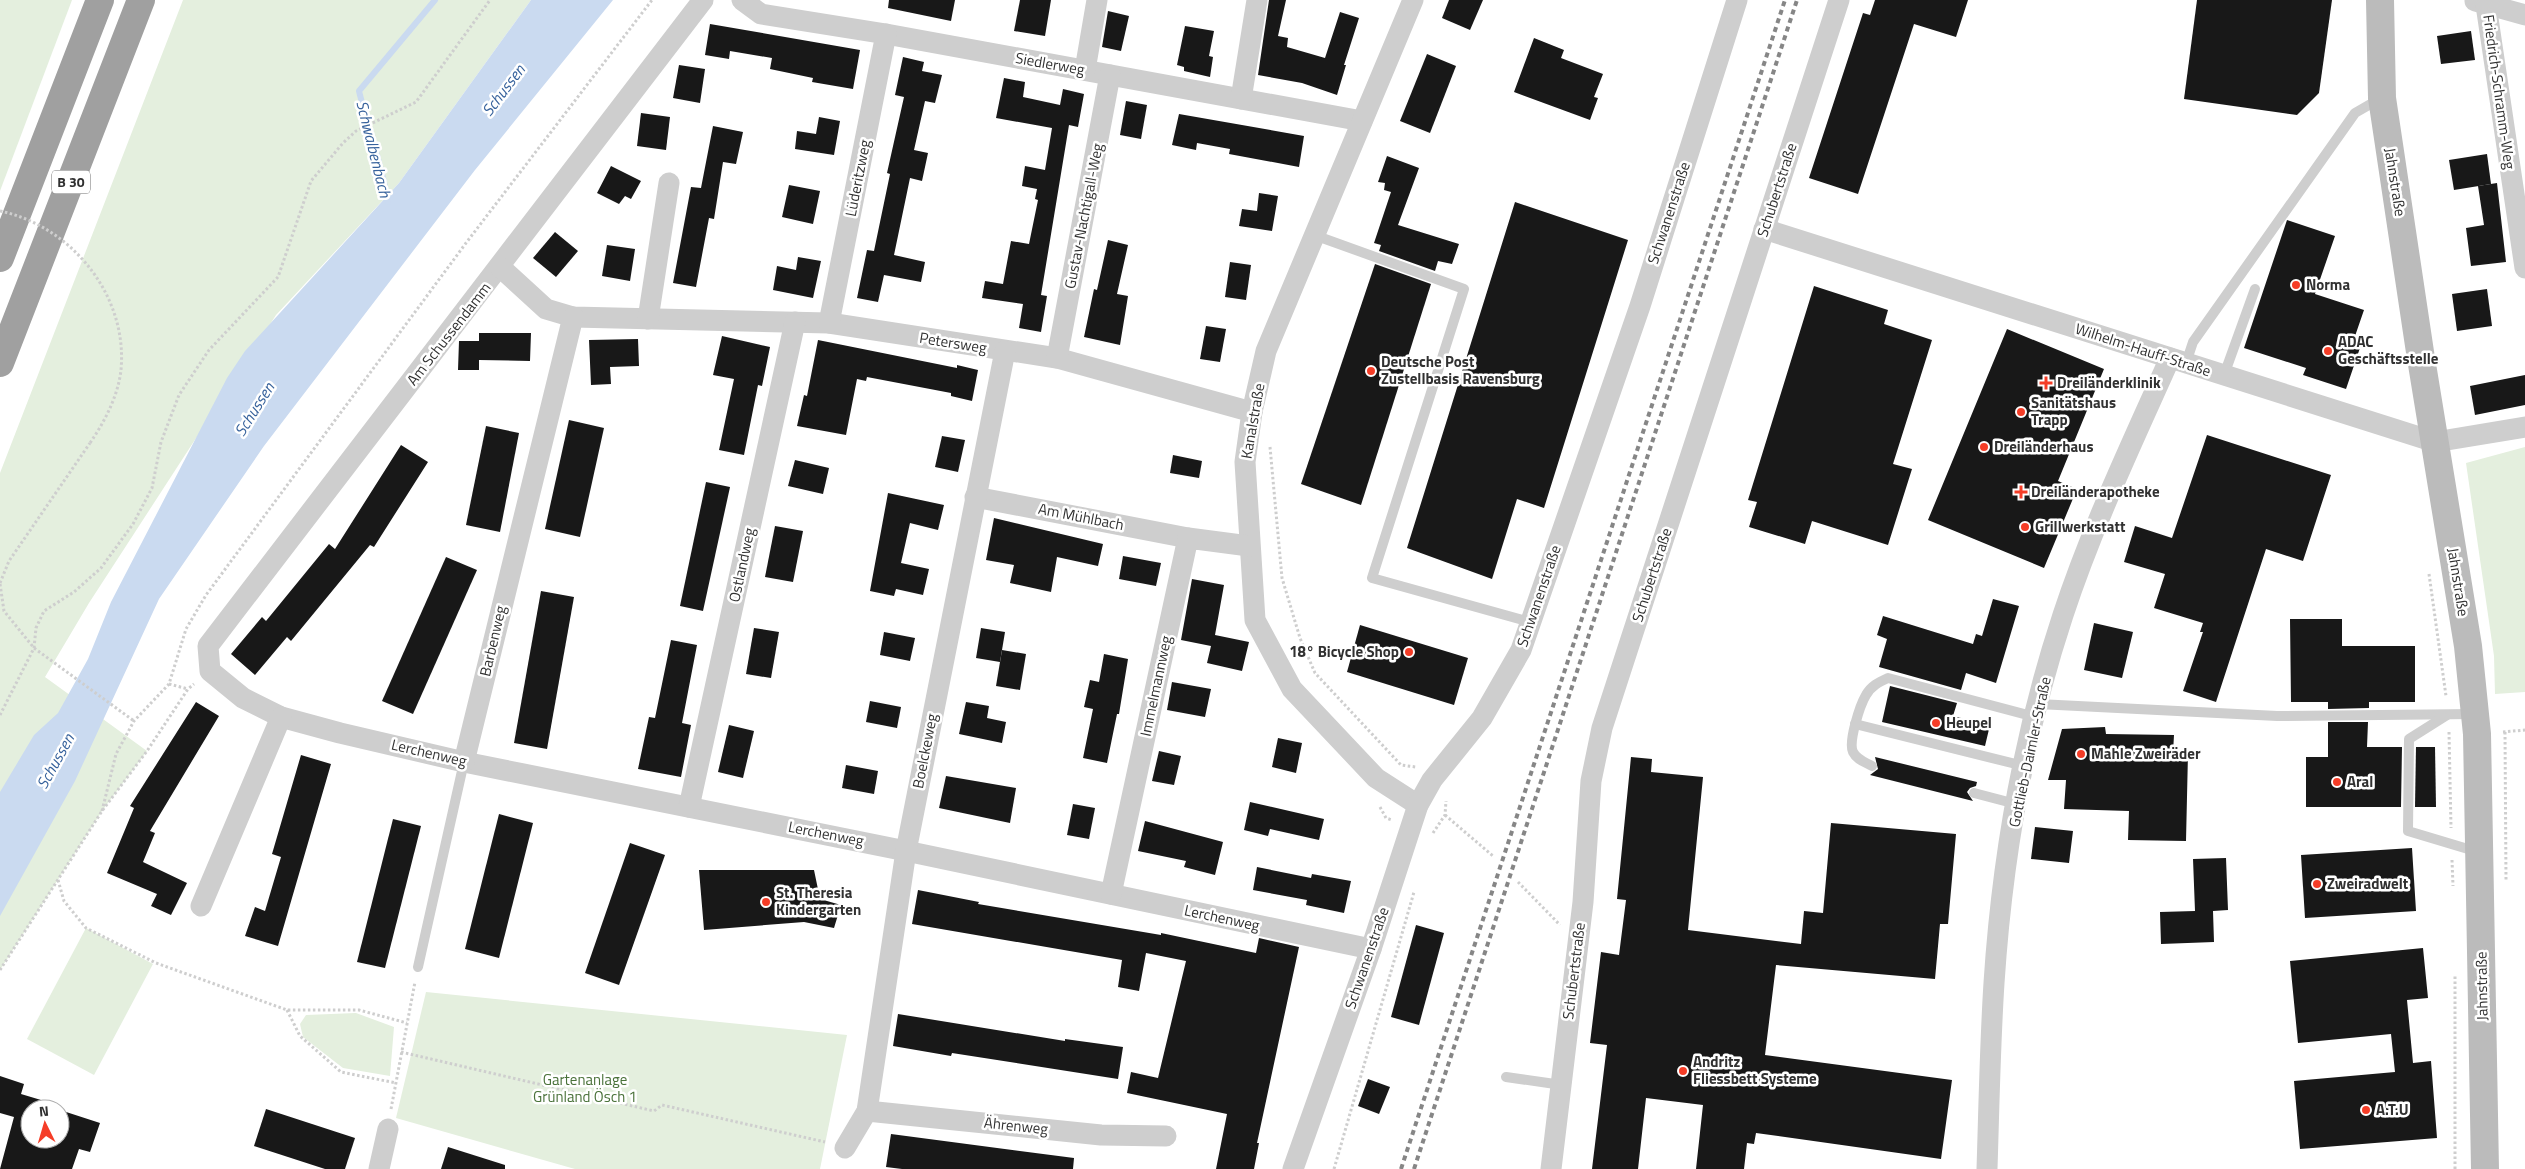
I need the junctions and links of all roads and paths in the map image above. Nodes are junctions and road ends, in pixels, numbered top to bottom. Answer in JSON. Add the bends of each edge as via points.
{"nodes":[{"id":1,"x":100,"y":0,"type":"edge"},
{"id":2,"x":141,"y":0,"type":"edge"},
{"id":3,"x":490,"y":0,"type":"edge"},
{"id":4,"x":652,"y":0,"type":"edge"},
{"id":5,"x":703,"y":0,"type":"edge"},
{"id":6,"x":742,"y":0,"type":"edge"},
{"id":7,"x":1098,"y":0,"type":"edge"},
{"id":8,"x":1257,"y":0,"type":"edge"},
{"id":9,"x":1413,"y":0,"type":"edge"},
{"id":10,"x":1839,"y":0,"type":"edge"},
{"id":11,"x":2380,"y":0,"type":"edge"},
{"id":12,"x":1735,"y":1,"type":"edge"},
{"id":13,"x":2482,"y":2,"type":"edge"},
{"id":14,"x":2525,"y":15,"type":"edge"},
{"id":15,"x":886,"y":34,"type":"junction"},
{"id":16,"x":1085,"y":70,"type":"junction"},
{"id":17,"x":1110,"y":75,"type":"junction"},
{"id":18,"x":2382,"y":98,"type":"junction"},
{"id":19,"x":1241,"y":99,"type":"junction"},
{"id":20,"x":1362,"y":121,"type":"junction"},
{"id":21,"x":669,"y":183,"type":"dead end"},
{"id":22,"x":0,"y":211,"type":"edge"},
{"id":23,"x":1764,"y":229,"type":"junction"},
{"id":24,"x":1314,"y":236,"type":"junction"},
{"id":25,"x":0,"y":258,"type":"edge"},
{"id":26,"x":500,"y":267,"type":"junction"},
{"id":27,"x":2525,"y":268,"type":"edge"},
{"id":28,"x":2255,"y":290,"type":"dead end"},
{"id":29,"x":572,"y":317,"type":"junction"},
{"id":30,"x":648,"y":318,"type":"junction"},
{"id":31,"x":794,"y":322,"type":"junction"},
{"id":32,"x":830,"y":323,"type":"junction"},
{"id":33,"x":1004,"y":351,"type":"junction"},
{"id":34,"x":1058,"y":358,"type":"junction"},
{"id":35,"x":2178,"y":361,"type":"junction"},
{"id":36,"x":0,"y":364,"type":"edge"},
{"id":37,"x":2224,"y":375,"type":"junction"},
{"id":38,"x":1252,"y":412,"type":"junction"},
{"id":39,"x":2525,"y":427,"type":"edge"},
{"id":40,"x":2435,"y":442,"type":"junction"},
{"id":41,"x":975,"y":497,"type":"junction"},
{"id":42,"x":1188,"y":538,"type":"junction"},
{"id":43,"x":1249,"y":546,"type":"junction"},
{"id":44,"x":2428,"y":569,"type":"dead end"},
{"id":45,"x":0,"y":584,"type":"edge"},
{"id":46,"x":1530,"y":622,"type":"junction"},
{"id":47,"x":34,"y":648,"type":"junction"},
{"id":48,"x":210,"y":670,"type":"joint"},
{"id":49,"x":169,"y":684,"type":"junction"},
{"id":50,"x":2036,"y":711,"type":"junction"},
{"id":51,"x":2462,"y":714,"type":"junction"},
{"id":52,"x":0,"y":715,"type":"edge"},
{"id":53,"x":281,"y":717,"type":"junction"},
{"id":54,"x":134,"y":721,"type":"junction"},
{"id":55,"x":1855,"y":724,"type":"junction"},
{"id":56,"x":464,"y":762,"type":"junction"},
{"id":57,"x":1872,"y":766,"type":"dead end"},
{"id":58,"x":2024,"y":766,"type":"junction"},
{"id":59,"x":1416,"y":767,"type":"dead end"},
{"id":60,"x":1974,"y":793,"type":"dead end"},
{"id":61,"x":1377,"y":803,"type":"dead end"},
{"id":62,"x":1418,"y":804,"type":"junction"},
{"id":63,"x":2016,"y":804,"type":"junction"},
{"id":64,"x":689,"y":807,"type":"junction"},
{"id":65,"x":102,"y":811,"type":"junction"},
{"id":66,"x":1386,"y":818,"type":"dead end"},
{"id":67,"x":1430,"y":841,"type":"dead end"},
{"id":68,"x":2452,"y":844,"type":"junction"},
{"id":69,"x":906,"y":851,"type":"junction"},
{"id":70,"x":2479,"y":853,"type":"junction"},
{"id":71,"x":1493,"y":856,"type":"dead end"},
{"id":72,"x":58,"y":880,"type":"junction"},
{"id":73,"x":1518,"y":882,"type":"dead end"},
{"id":74,"x":1415,"y":891,"type":"dead end"},
{"id":75,"x":2453,"y":891,"type":"dead end"},
{"id":76,"x":1111,"y":894,"type":"junction"},
{"id":77,"x":201,"y":906,"type":"dead end"},
{"id":78,"x":1579,"y":933,"type":"junction"},
{"id":79,"x":1371,"y":949,"type":"junction"},
{"id":80,"x":2455,"y":966,"type":"dead end"},
{"id":81,"x":418,"y":967,"type":"joint"},
{"id":82,"x":0,"y":970,"type":"edge"},
{"id":83,"x":287,"y":1010,"type":"junction"},
{"id":84,"x":407,"y":1024,"type":"junction"},
{"id":85,"x":401,"y":1052,"type":"junction"},
{"id":86,"x":1506,"y":1077,"type":"dead end"},
{"id":87,"x":396,"y":1083,"type":"junction"},
{"id":88,"x":1562,"y":1085,"type":"junction"},
{"id":89,"x":867,"y":1111,"type":"junction"},
{"id":90,"x":388,"y":1129,"type":"joint"},
{"id":91,"x":1166,"y":1136,"type":"dead end"},
{"id":92,"x":845,"y":1148,"type":"joint"},
{"id":93,"x":379,"y":1169,"type":"edge"},
{"id":94,"x":1293,"y":1169,"type":"edge"},
{"id":95,"x":1334,"y":1169,"type":"edge"},
{"id":96,"x":1551,"y":1169,"type":"edge"},
{"id":97,"x":1987,"y":1169,"type":"edge"},
{"id":98,"x":2455,"y":1169,"type":"edge"},
{"id":99,"x":2485,"y":1169,"type":"edge"}],
"edges":[{"from":1,"to":25,"type":"highway","number":"B 30"},
{"from":2,"to":36,"type":"highway","number":"B 30"},
{"from":3,"to":47,"type":"path","via":[[416,102],[356,131],[311,181],[278,277],[209,350],[179,395],[161,442],[152,488],[133,524],[101,568],[74,592],[44,611],[36,628]]},
{"from":4,"to":49,"type":"path","via":[[206,595],[186,629]]},
{"from":5,"to":26,"type":"street","name":"Am Schussendamm"},
{"from":6,"to":15,"type":"street","name":"Siedlerweg","via":[[761,14]]},
{"from":7,"to":16,"type":"street"},
{"from":8,"to":19,"type":"street"},
{"from":9,"to":20,"type":"street","name":"Kanalstraße"},
{"from":10,"to":23,"type":"street","name":"Schubertstraße"},
{"from":11,"to":18,"type":"main road","name":"Jahnstraße"},
{"from":12,"to":46,"type":"street","name":"Schwanenstraße","via":[[1640,306]]},
{"from":13,"to":14,"type":"street"},
{"from":13,"to":27,"type":"street","name":"Friedrich-Schramm-Weg"},
{"from":15,"to":16,"type":"street","name":"Siedlerweg"},
{"from":15,"to":32,"type":"street","name":"Lüderitzweg"},
{"from":16,"to":17,"type":"street","name":"Siedlerweg"},
{"from":17,"to":19,"type":"street","name":"Siedlerweg"},
{"from":17,"to":34,"type":"street","name":"Gustav-Nachtigall-Weg"},
{"from":18,"to":35,"type":"lane","via":[[2355,113]]},
{"from":18,"to":40,"type":"main road","name":"Jahnstraße"},
{"from":19,"to":20,"type":"street","name":"Siedlerweg"},
{"from":20,"to":24,"type":"street","name":"Kanalstraße"},
{"from":21,"to":30,"type":"street"},
{"from":22,"to":45,"type":"path","bridge":true,"via":[[37,223],[68,245],[92,269],[112,308],[121,370],[110,410],[9,561]]},
{"from":23,"to":35,"type":"street","name":"Wilhelm-Hauff-Straße"},
{"from":23,"to":78,"type":"street","name":"Schubertstraße","via":[[1602,728],[1592,781]]},
{"from":24,"to":38,"type":"street","name":"Kanalstraße","via":[[1266,351]]},
{"from":24,"to":46,"type":"lane","via":[[1464,289],[1372,578]]},
{"from":26,"to":29,"type":"street","name":"Petersweg","via":[[546,309]]},
{"from":26,"to":48,"type":"street","name":"Am Schussendamm","via":[[208,646]]},
{"from":28,"to":37,"type":"lane"},
{"from":29,"to":30,"type":"street","name":"Petersweg"},
{"from":29,"to":56,"type":"street","name":"Barbenweg"},
{"from":30,"to":31,"type":"street","name":"Petersweg"},
{"from":31,"to":32,"type":"street","name":"Petersweg"},
{"from":31,"to":64,"type":"street","name":"Ostlandweg"},
{"from":32,"to":33,"type":"street","name":"Petersweg"},
{"from":33,"to":34,"type":"street","name":"Petersweg"},
{"from":33,"to":41,"type":"street","name":"Boelckeweg"},
{"from":34,"to":38,"type":"street","name":"Petersweg"},
{"from":35,"to":37,"type":"street","name":"Wilhelm-Hauff-Straße"},
{"from":35,"to":50,"type":"street","name":"Gottlieb-Daimler-Straße","via":[[2100,514],[2063,615]]},
{"from":37,"to":40,"type":"street","name":"Wilhelm-Hauff-Straße"},
{"from":38,"to":43,"type":"street","name":"Kanalstraße","via":[[1245,462]]},
{"from":38,"to":59,"type":"path","via":[[1268,432],[1282,578],[1300,638],[1315,673],[1400,765]]},
{"from":39,"to":40,"type":"street","name":"Wilhelm-Hauff-Straße"},
{"from":40,"to":51,"type":"main road","name":"Jahnstraße","via":[[2468,646]]},
{"from":41,"to":42,"type":"street","name":"Am Mühlbach"},
{"from":41,"to":69,"type":"street","name":"Boelckeweg"},
{"from":42,"to":43,"type":"street"},
{"from":42,"to":76,"type":"street","name":"Immelmannweg"},
{"from":43,"to":62,"type":"street","name":"Kanalstraße","via":[[1255,620],[1292,689],[1376,778]]},
{"from":44,"to":51,"type":"path"},
{"from":45,"to":47,"type":"path","via":[[4,611]]},
{"from":46,"to":62,"type":"street","name":"Schwanenstraße","via":[[1521,650],[1482,718],[1432,780]]},
{"from":47,"to":52,"type":"path"},
{"from":47,"to":54,"type":"path"},
{"from":48,"to":53,"type":"street","name":"Lerchenweg","via":[[243,698]]},
{"from":49,"to":54,"type":"path"},
{"from":49,"to":65,"type":"path","via":[[188,689]]},
{"from":50,"to":51,"type":"lane","via":[[2277,716]]},
{"from":50,"to":55,"type":"lane","via":[[1888,678],[1875,684],[1866,695]]},
{"from":50,"to":58,"type":"street","name":"Gottlieb-Daimler-Straße"},
{"from":51,"to":68,"type":"path"},
{"from":51,"to":68,"type":"lane","via":[[2409,739],[2408,831]]},
{"from":51,"to":70,"type":"main road","name":"Jahnstraße"},
{"from":53,"to":56,"type":"street","name":"Lerchenweg"},
{"from":53,"to":77,"type":"street"},
{"from":54,"to":65,"type":"path","via":[[116,754]]},
{"from":55,"to":57,"type":"lane","via":[[1852,751],[1858,759]]},
{"from":55,"to":58,"type":"lane"},
{"from":56,"to":64,"type":"street","name":"Lerchenweg"},
{"from":56,"to":81,"type":"lane","name":"Barbenweg"},
{"from":58,"to":63,"type":"street","name":"Gottlieb-Daimler-Straße"},
{"from":60,"to":63,"type":"lane"},
{"from":61,"to":66,"type":"path"},
{"from":62,"to":79,"type":"street","name":"Schwanenstraße"},
{"from":63,"to":97,"type":"street","name":"Gottlieb-Daimler-Straße","via":[[1994,983]]},
{"from":64,"to":69,"type":"street","name":"Lerchenweg"},
{"from":65,"to":72,"type":"path"},
{"from":67,"to":71,"type":"path","via":[[1445,815]]},
{"from":68,"to":70,"type":"lane"},
{"from":68,"to":75,"type":"path"},
{"from":69,"to":76,"type":"street","name":"Lerchenweg"},
{"from":69,"to":89,"type":"street","name":"Boelckeweg"},
{"from":70,"to":99,"type":"main road","name":"Jahnstraße"},
{"from":72,"to":82,"type":"path"},
{"from":72,"to":83,"type":"path","via":[[64,901],[86,928],[156,963]]},
{"from":73,"to":78,"type":"path","via":[[1560,925]]},
{"from":74,"to":95,"type":"path"},
{"from":76,"to":79,"type":"street","name":"Lerchenweg"},
{"from":78,"to":88,"type":"street","name":"Schubertstraße"},
{"from":79,"to":94,"type":"street","name":"Schwanenstraße"},
{"from":80,"to":98,"type":"path"},
{"from":81,"to":84,"type":"path"},
{"from":83,"to":84,"type":"path","via":[[359,1010]]},
{"from":83,"to":87,"type":"path","via":[[300,1036],[341,1072]]},
{"from":84,"to":85,"type":"path"},
{"from":85,"to":87,"type":"path"},
{"from":85,"to":92,"type":"path","via":[[654,1111],[662,1105]]},
{"from":86,"to":88,"type":"lane"},
{"from":87,"to":90,"type":"path"},
{"from":88,"to":96,"type":"street","name":"Schubertstraße"},
{"from":89,"to":91,"type":"street","name":"Ährenweg","via":[[1101,1135]]},
{"from":89,"to":92,"type":"street","name":"Boelckeweg"},
{"from":90,"to":93,"type":"street"}]}
